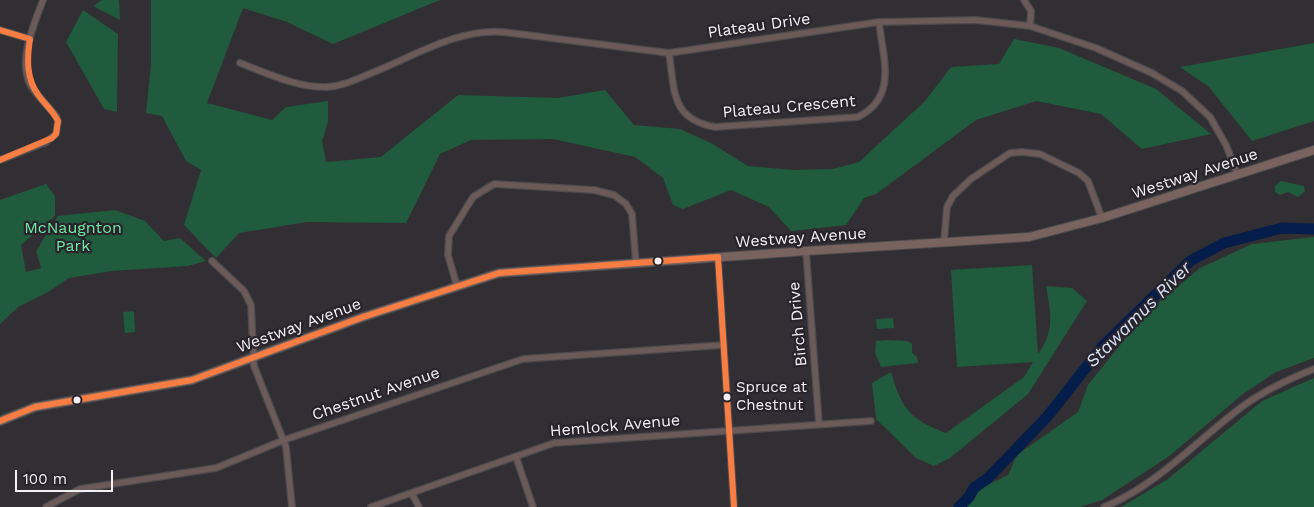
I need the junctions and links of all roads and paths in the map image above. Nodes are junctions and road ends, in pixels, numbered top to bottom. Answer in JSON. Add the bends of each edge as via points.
{"nodes":[{"id":1,"x":43,"y":0,"type":"edge"},
{"id":2,"x":1024,"y":0,"type":"edge"},
{"id":3,"x":879,"y":22,"type":"junction"},
{"id":4,"x":1030,"y":26,"type":"junction"},
{"id":5,"x":0,"y":30,"type":"edge"},
{"id":6,"x":30,"y":39,"type":"junction"},
{"id":7,"x":669,"y":53,"type":"junction"},
{"id":8,"x":240,"y":63,"type":"dead end"},
{"id":9,"x":1314,"y":150,"type":"edge"},
{"id":10,"x":0,"y":160,"type":"edge"},
{"id":11,"x":1237,"y":173,"type":"junction"},
{"id":12,"x":1102,"y":218,"type":"junction"},
{"id":13,"x":944,"y":242,"type":"junction"},
{"id":14,"x":806,"y":250,"type":"junction"},
{"id":15,"x":718,"y":257,"type":"junction"},
{"id":16,"x":212,"y":261,"type":"dead end"},
{"id":17,"x":636,"y":264,"type":"junction"},
{"id":18,"x":457,"y":286,"type":"junction"},
{"id":19,"x":723,"y":345,"type":"junction"},
{"id":20,"x":252,"y":357,"type":"junction"},
{"id":21,"x":1314,"y":369,"type":"edge"},
{"id":22,"x":0,"y":420,"type":"edge"},
{"id":23,"x":871,"y":421,"type":"dead end"},
{"id":24,"x":820,"y":424,"type":"junction"},
{"id":25,"x":730,"y":431,"type":"junction"},
{"id":26,"x":284,"y":440,"type":"junction"},
{"id":27,"x":516,"y":457,"type":"junction"},
{"id":28,"x":412,"y":494,"type":"junction"},
{"id":29,"x":46,"y":507,"type":"edge"},
{"id":30,"x":292,"y":507,"type":"edge"},
{"id":31,"x":371,"y":507,"type":"edge"},
{"id":32,"x":419,"y":507,"type":"edge"},
{"id":33,"x":533,"y":507,"type":"edge"},
{"id":34,"x":734,"y":507,"type":"edge"},
{"id":35,"x":1104,"y":507,"type":"edge"}],
"edges":[{"from":1,"to":6,"type":"street"},
{"from":2,"to":4,"type":"street","via":[[1031,11]]},
{"from":3,"to":4,"type":"street","name":"Plateau Drive","via":[[976,20]]},
{"from":3,"to":7,"type":"street","name":"Plateau Drive"},
{"from":3,"to":7,"type":"street","name":"Plateau Crescent","via":[[884,89],[871,111],[858,117],[714,127],[700,125],[688,118],[676,102]]},
{"from":4,"to":11,"type":"street","name":"Plateau Drive","via":[[1113,56],[1160,77],[1182,91],[1210,117]]},
{"from":5,"to":6,"type":"street"},
{"from":6,"to":10,"type":"street","via":[[26,68],[28,78],[56,116],[58,127],[56,134],[46,142]]},
{"from":7,"to":8,"type":"street","name":"Plateau Drive","via":[[493,31],[455,39],[338,86],[300,84]]},
{"from":9,"to":11,"type":"street","name":"Westway Avenue"},
{"from":11,"to":12,"type":"street","name":"Westway Avenue"},
{"from":12,"to":13,"type":"street","name":"Westway Avenue","via":[[1029,237]]},
{"from":12,"to":13,"type":"street","via":[[1088,181],[1079,173],[1040,154],[1010,153],[971,179],[953,196],[948,207]]},
{"from":13,"to":14,"type":"street","name":"Westway Avenue"},
{"from":14,"to":15,"type":"street","name":"Westway Avenue"},
{"from":14,"to":24,"type":"street","name":"Birch Drive"},
{"from":15,"to":17,"type":"street","name":"Westway Avenue"},
{"from":15,"to":19,"type":"street"},
{"from":16,"to":20,"type":"street","via":[[249,298]]},
{"from":17,"to":18,"type":"street","name":"Westway Avenue","via":[[508,272]]},
{"from":17,"to":18,"type":"street","via":[[632,214],[626,204],[614,195],[594,190],[494,184],[473,198],[449,236],[448,255]]},
{"from":18,"to":20,"type":"street","name":"Westway Avenue"},
{"from":19,"to":25,"type":"street"},
{"from":19,"to":26,"type":"street","name":"Chestnut Avenue","via":[[523,359]]},
{"from":20,"to":22,"type":"street","name":"Westway Avenue","via":[[192,380],[35,407]]},
{"from":20,"to":26,"type":"street"},
{"from":21,"to":35,"type":"street","via":[[1266,391],[1243,406],[1155,478]]},
{"from":23,"to":24,"type":"street","name":"Hemlock Avenue"},
{"from":24,"to":25,"type":"street","name":"Hemlock Avenue"},
{"from":25,"to":27,"type":"street","name":"Hemlock Avenue","via":[[554,443]]},
{"from":25,"to":34,"type":"street"},
{"from":26,"to":29,"type":"street","name":"Chestnut Avenue","via":[[216,468],[80,489]]},
{"from":26,"to":30,"type":"street"},
{"from":27,"to":28,"type":"street","name":"Hemlock Avenue"},
{"from":27,"to":33,"type":"street"},
{"from":28,"to":31,"type":"street","name":"Hemlock Avenue"},
{"from":28,"to":32,"type":"street"}]}
